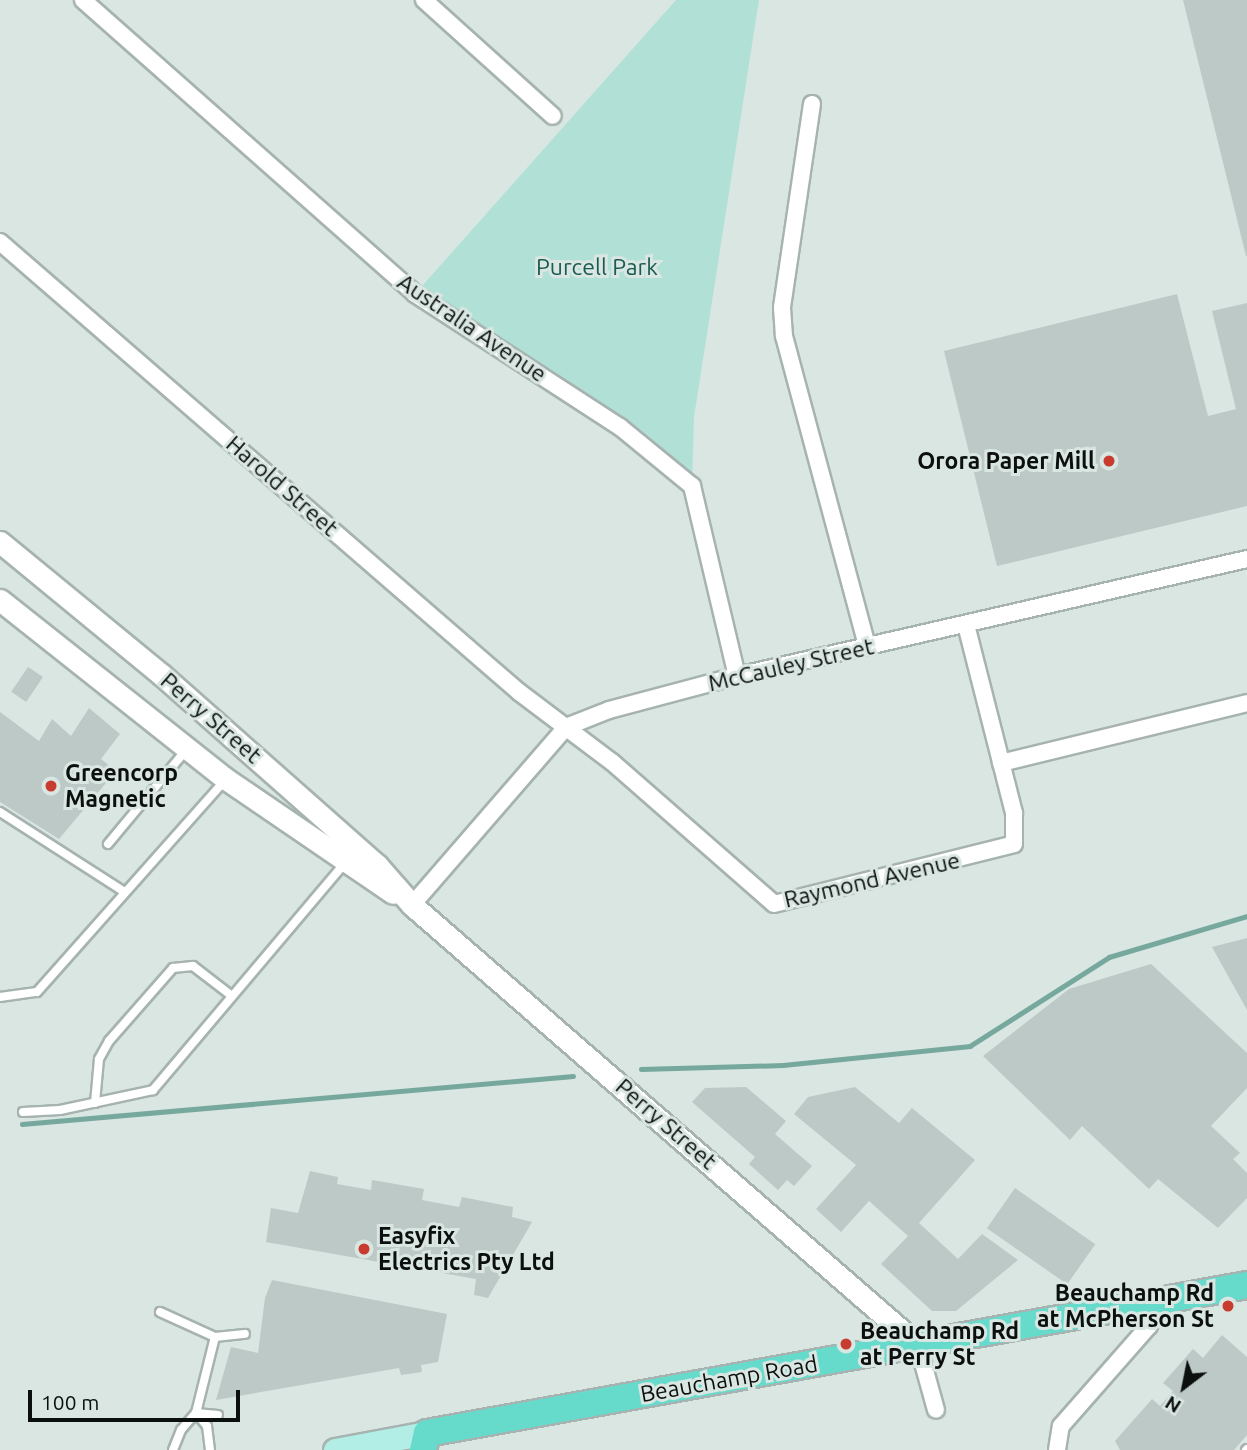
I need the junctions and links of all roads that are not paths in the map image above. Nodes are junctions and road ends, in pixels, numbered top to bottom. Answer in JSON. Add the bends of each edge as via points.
{"nodes":[{"id":1,"x":83,"y":0,"type":"edge"},
{"id":2,"x":424,"y":0,"type":"edge"},
{"id":3,"x":812,"y":104,"type":"dead end"},
{"id":4,"x":553,"y":116,"type":"dead end"},
{"id":5,"x":0,"y":242,"type":"edge"},
{"id":6,"x":0,"y":542,"type":"edge"},
{"id":7,"x":1247,"y":559,"type":"edge"},
{"id":8,"x":0,"y":600,"type":"edge"},
{"id":9,"x":966,"y":624,"type":"junction"},
{"id":10,"x":867,"y":646,"type":"junction"},
{"id":11,"x":737,"y":676,"type":"junction"},
{"id":12,"x":1247,"y":703,"type":"edge"},
{"id":13,"x":566,"y":727,"type":"junction"},
{"id":14,"x":187,"y":748,"type":"junction"},
{"id":15,"x":253,"y":755,"type":"junction"},
{"id":16,"x":1001,"y":763,"type":"junction"},
{"id":17,"x":226,"y":779,"type":"junction"},
{"id":18,"x":0,"y":812,"type":"edge"},
{"id":19,"x":108,"y":844,"type":"dead end"},
{"id":20,"x":345,"y":863,"type":"junction"},
{"id":21,"x":123,"y":891,"type":"junction"},
{"id":22,"x":412,"y":905,"type":"junction"},
{"id":23,"x":0,"y":996,"type":"edge"},
{"id":24,"x":232,"y":996,"type":"junction"},
{"id":25,"x":95,"y":1103,"type":"junction"},
{"id":26,"x":23,"y":1112,"type":"dead end"},
{"id":27,"x":1247,"y":1285,"type":"edge"},
{"id":28,"x":1157,"y":1302,"type":"junction"},
{"id":29,"x":160,"y":1312,"type":"dead end"},
{"id":30,"x":244,"y":1334,"type":"dead end"},
{"id":31,"x":215,"y":1337,"type":"junction"},
{"id":32,"x":918,"y":1345,"type":"junction"},
{"id":33,"x":936,"y":1410,"type":"dead end"},
{"id":34,"x":196,"y":1413,"type":"junction"},
{"id":35,"x":218,"y":1415,"type":"dead end"},
{"id":36,"x":425,"y":1441,"type":"edge"},
{"id":37,"x":376,"y":1447,"type":"edge"},
{"id":38,"x":173,"y":1450,"type":"edge"},
{"id":39,"x":210,"y":1450,"type":"edge"},
{"id":40,"x":335,"y":1450,"type":"edge"},
{"id":41,"x":1057,"y":1450,"type":"edge"}],
"edges":[{"from":1,"to":11,"type":"street","name":"Australia Avenue","via":[[415,294],[620,427],[692,486]]},
{"from":2,"to":4,"type":"street"},
{"from":3,"to":10,"type":"street","via":[[782,308],[784,336]]},
{"from":5,"to":13,"type":"street","name":"Harold Street"},
{"from":6,"to":15,"type":"street","name":"Perry Street"},
{"from":7,"to":9,"type":"street","name":"McCauley Street"},
{"from":8,"to":14,"type":"street","name":"Perry Street"},
{"from":9,"to":10,"type":"street","name":"McCauley Street"},
{"from":9,"to":16,"type":"street","name":"Raymond Avenue"},
{"from":10,"to":11,"type":"street","name":"McCauley Street"},
{"from":11,"to":13,"type":"street","name":"McCauley Street","via":[[609,710]]},
{"from":12,"to":16,"type":"street"},
{"from":13,"to":16,"type":"street","name":"Raymond Avenue","via":[[774,904],[1014,844],[1014,813]]},
{"from":13,"to":22,"type":"street","name":"McCauley Street"},
{"from":14,"to":17,"type":"street","name":"Perry Street"},
{"from":14,"to":19,"type":"lane"},
{"from":15,"to":17,"type":"street"},
{"from":15,"to":22,"type":"street","name":"Perry Street","via":[[377,865]]},
{"from":17,"to":20,"type":"street","name":"Perry Street"},
{"from":17,"to":21,"type":"lane"},
{"from":18,"to":21,"type":"lane"},
{"from":20,"to":22,"type":"street","name":"Perry Street"},
{"from":20,"to":24,"type":"lane"},
{"from":21,"to":23,"type":"lane","via":[[37,992]]},
{"from":22,"to":32,"type":"street","name":"Perry Street"},
{"from":24,"to":25,"type":"lane","via":[[153,1090]]},
{"from":24,"to":25,"type":"lane","via":[[193,966],[173,968],[109,1041],[99,1059]]},
{"from":25,"to":26,"type":"lane"},
{"from":27,"to":28,"type":"main road","name":"Beauchamp Road"},
{"from":28,"to":32,"type":"main road","name":"Beauchamp Road"},
{"from":28,"to":41,"type":"street","via":[[1149,1326],[1061,1426]]},
{"from":29,"to":31,"type":"lane"},
{"from":30,"to":31,"type":"lane"},
{"from":31,"to":34,"type":"lane"},
{"from":32,"to":33,"type":"street"},
{"from":32,"to":36,"type":"main road","name":"Beauchamp Road"},
{"from":34,"to":35,"type":"lane"},
{"from":34,"to":38,"type":"lane","via":[[181,1430]]},
{"from":34,"to":39,"type":"lane","via":[[207,1426]]},
{"from":36,"to":37,"type":"main road","name":"Beauchamp Road"},
{"from":37,"to":40,"type":"main road","name":"Beauchamp Road"}]}
